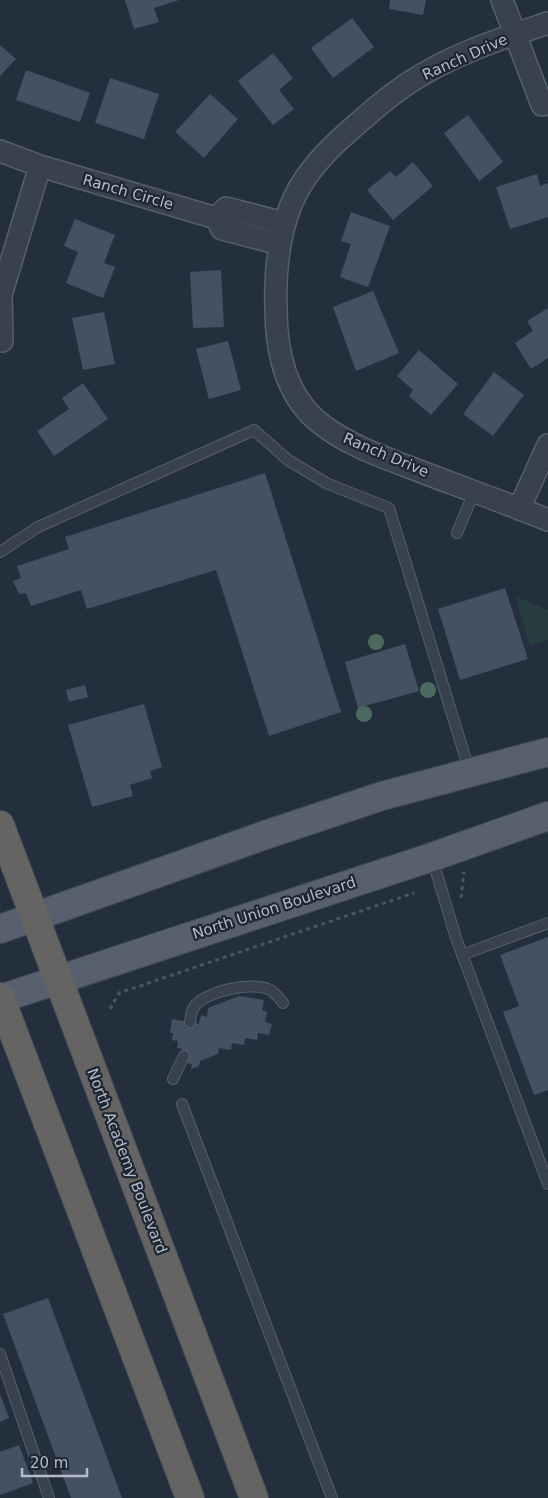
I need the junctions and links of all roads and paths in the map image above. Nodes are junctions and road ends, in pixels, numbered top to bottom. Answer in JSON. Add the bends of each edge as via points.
{"nodes":[{"id":1,"x":502,"y":0,"type":"edge"},
{"id":2,"x":548,"y":23,"type":"edge"},
{"id":3,"x":514,"y":34,"type":"junction"},
{"id":4,"x":542,"y":105,"type":"dead end"},
{"id":5,"x":0,"y":151,"type":"edge"},
{"id":6,"x":40,"y":166,"type":"junction"},
{"id":7,"x":216,"y":218,"type":"junction"},
{"id":8,"x":284,"y":223,"type":"junction"},
{"id":9,"x":280,"y":244,"type":"junction"},
{"id":10,"x":2,"y":341,"type":"dead end"},
{"id":11,"x":548,"y":444,"type":"edge"},
{"id":12,"x":474,"y":492,"type":"junction"},
{"id":13,"x":518,"y":508,"type":"junction"},
{"id":14,"x":548,"y":520,"type":"edge"},
{"id":15,"x":457,"y":533,"type":"dead end"},
{"id":16,"x":0,"y":552,"type":"edge"},
{"id":17,"x":548,"y":752,"type":"edge"},
{"id":18,"x":470,"y":773,"type":"junction"},
{"id":19,"x":548,"y":816,"type":"edge"},
{"id":20,"x":0,"y":825,"type":"edge"},
{"id":21,"x":432,"y":857,"type":"junction"},
{"id":22,"x":469,"y":869,"type":"dead end"},
{"id":23,"x":414,"y":893,"type":"dead end"},
{"id":24,"x":461,"y":900,"type":"dead end"},
{"id":25,"x":35,"y":916,"type":"junction"},
{"id":26,"x":548,"y":923,"type":"edge"},
{"id":27,"x":0,"y":929,"type":"edge"},
{"id":28,"x":462,"y":954,"type":"junction"},
{"id":29,"x":58,"y":979,"type":"junction"},
{"id":30,"x":0,"y":998,"type":"edge"},
{"id":31,"x":283,"y":1003,"type":"dead end"},
{"id":32,"x":110,"y":1009,"type":"dead end"},
{"id":33,"x":190,"y":1022,"type":"dead end"},
{"id":34,"x":184,"y":1056,"type":"dead end"},
{"id":35,"x":173,"y":1079,"type":"dead end"},
{"id":36,"x":182,"y":1104,"type":"dead end"},
{"id":37,"x":548,"y":1184,"type":"edge"},
{"id":38,"x":0,"y":1354,"type":"edge"},
{"id":39,"x":48,"y":1498,"type":"edge"},
{"id":40,"x":190,"y":1498,"type":"edge"},
{"id":41,"x":254,"y":1498,"type":"edge"},
{"id":42,"x":332,"y":1498,"type":"edge"}],
"edges":[{"from":1,"to":3,"type":"street","name":"Ranch Drive"},
{"from":2,"to":3,"type":"street","name":"Ranch Drive"},
{"from":3,"to":4,"type":"street","name":"Ranch Drive"},
{"from":3,"to":8,"type":"street","name":"Ranch Drive","via":[[454,58],[409,83],[378,106],[336,142],[316,166],[292,202]]},
{"from":5,"to":6,"type":"street","name":"Ranch Circle"},
{"from":6,"to":7,"type":"street","name":"Ranch Circle"},
{"from":6,"to":10,"type":"street","via":[[1,295]]},
{"from":7,"to":8,"type":"street","via":[[226,208]]},
{"from":7,"to":9,"type":"street","name":"Ranch Circle","via":[[222,229]]},
{"from":8,"to":9,"type":"street","name":"Ranch Drive"},
{"from":9,"to":12,"type":"street","name":"Ranch Drive","via":[[275,292],[278,347],[296,398],[315,419],[342,438]]},
{"from":11,"to":13,"type":"street"},
{"from":12,"to":13,"type":"street","name":"Ranch Drive"},
{"from":12,"to":15,"type":"lane"},
{"from":13,"to":14,"type":"street","name":"Ranch Drive"},
{"from":16,"to":18,"type":"lane","via":[[38,527],[254,430],[288,460],[328,484],[389,508]]},
{"from":17,"to":18,"type":"main road"},
{"from":18,"to":25,"type":"main road","via":[[365,802]]},
{"from":19,"to":21,"type":"main road","name":"North Union Boulevard"},
{"from":20,"to":25,"type":"highway","name":"North Academy Boulevard"},
{"from":21,"to":28,"type":"lane"},
{"from":21,"to":29,"type":"main road","name":"North Union Boulevard"},
{"from":22,"to":24,"type":"path","via":[[463,873]]},
{"from":23,"to":32,"type":"path","via":[[119,993]]},
{"from":25,"to":27,"type":"main road"},
{"from":25,"to":29,"type":"highway","name":"North Academy Boulevard"},
{"from":26,"to":28,"type":"lane"},
{"from":28,"to":37,"type":"lane"},
{"from":29,"to":30,"type":"main road","name":"North Union Boulevard"},
{"from":29,"to":41,"type":"highway","name":"North Academy Boulevard"},
{"from":30,"to":40,"type":"highway"},
{"from":31,"to":33,"type":"lane","via":[[272,991],[238,986],[201,1000],[192,1008]]},
{"from":34,"to":35,"type":"lane"},
{"from":36,"to":42,"type":"lane"},
{"from":38,"to":39,"type":"lane"}]}
